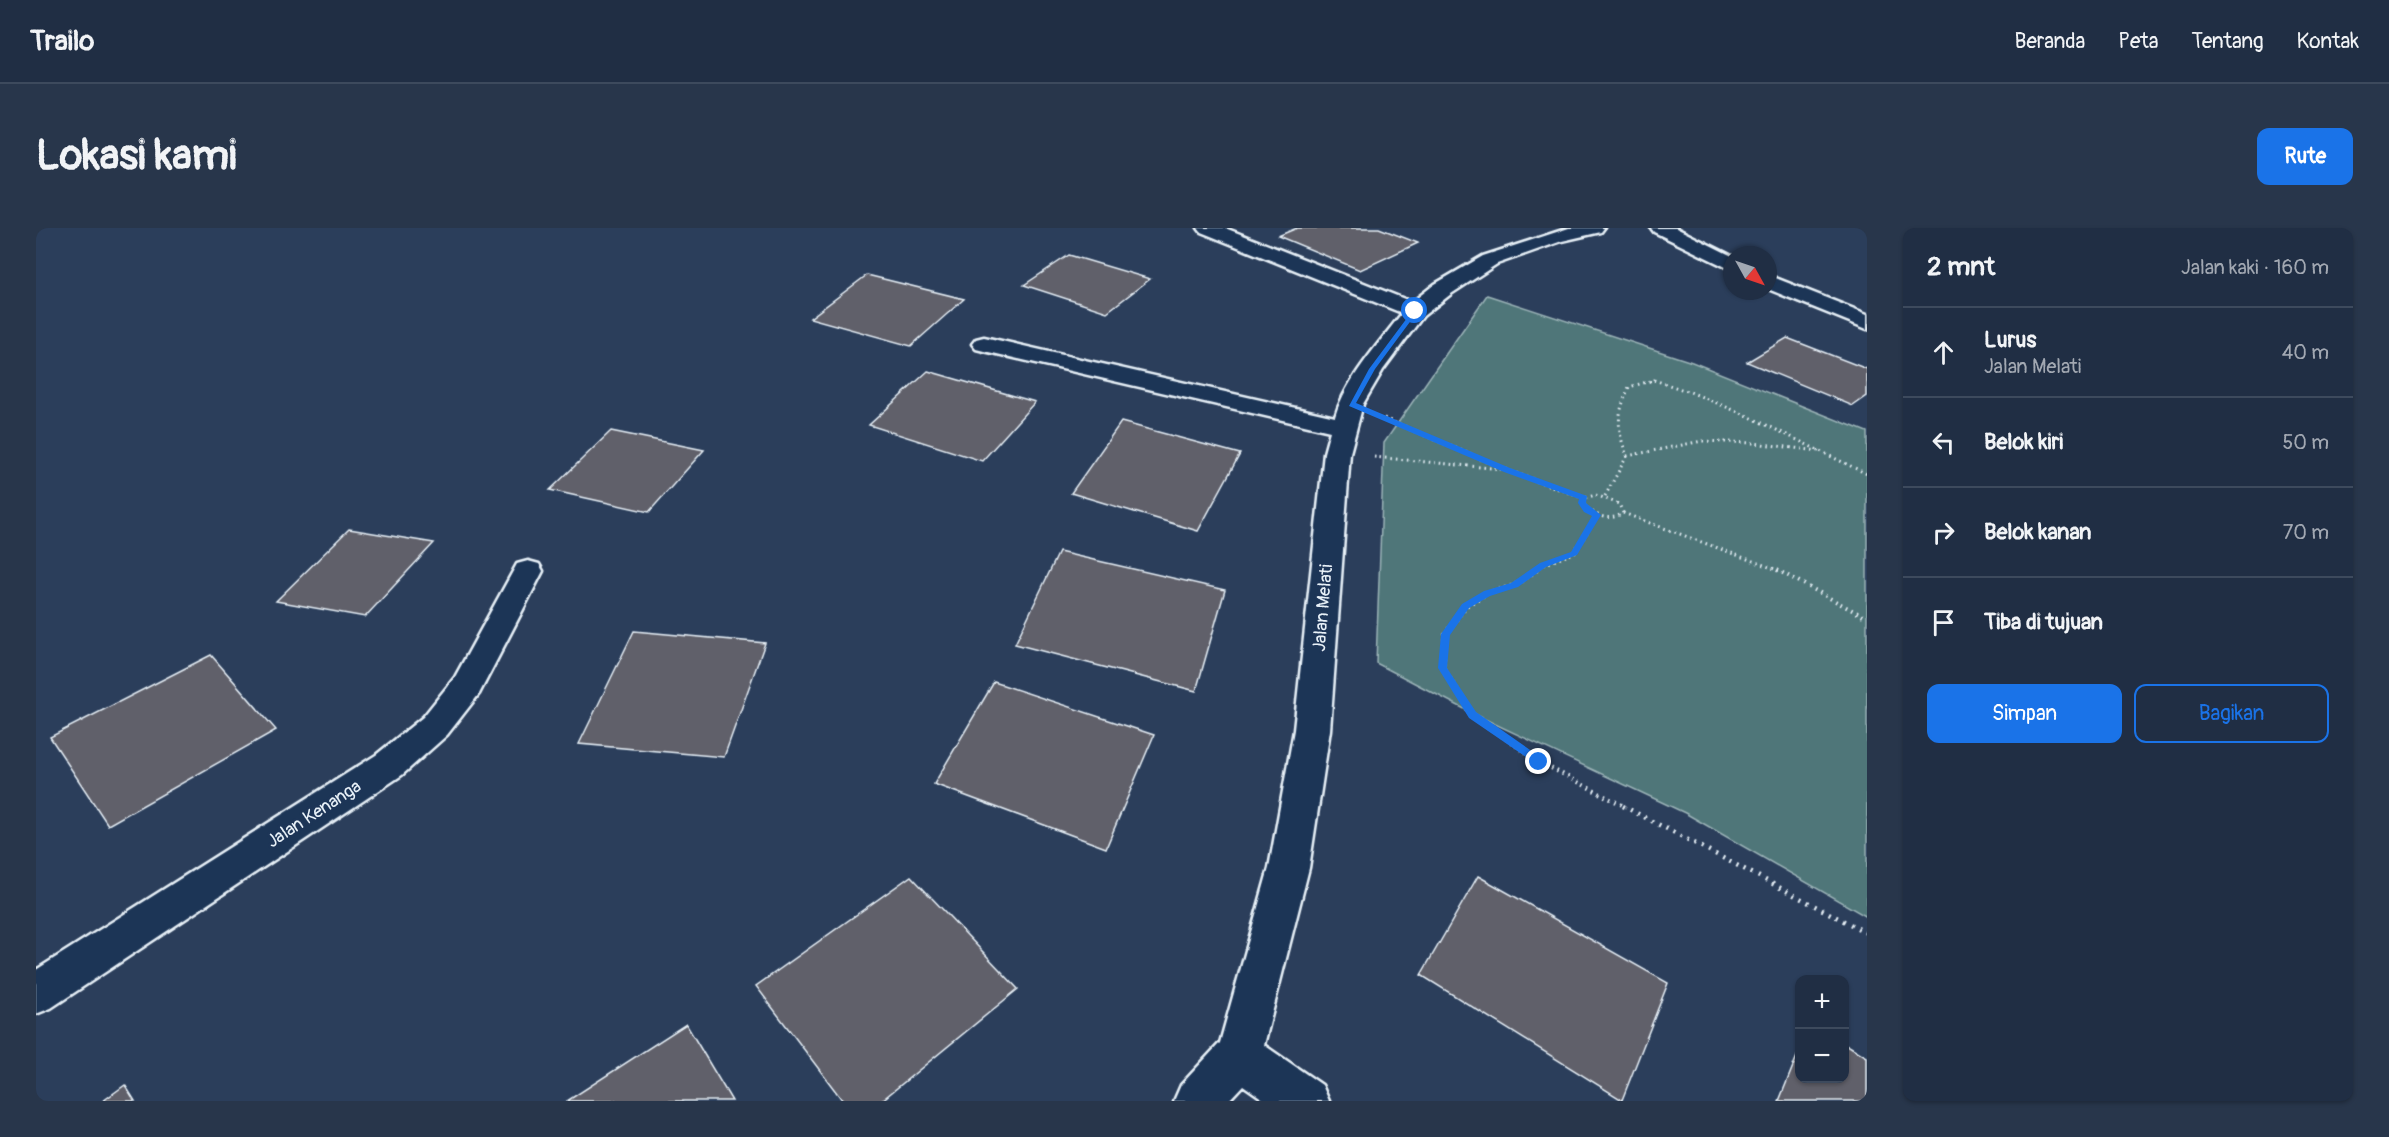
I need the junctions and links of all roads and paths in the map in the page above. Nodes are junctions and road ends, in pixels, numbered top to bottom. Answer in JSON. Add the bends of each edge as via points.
{"nodes":[{"id":1,"x":1208,"y":228,"type":"edge"},
{"id":2,"x":1594,"y":228,"type":"edge"},
{"id":3,"x":1661,"y":228,"type":"edge"},
{"id":4,"x":1723,"y":259,"type":"edge"},
{"id":5,"x":1777,"y":285,"type":"edge"},
{"id":6,"x":1415,"y":311,"type":"junction"},
{"id":7,"x":1867,"y":322,"type":"edge"},
{"id":8,"x":984,"y":344,"type":"dead end"},
{"id":9,"x":1344,"y":428,"type":"junction"},
{"id":10,"x":1823,"y":452,"type":"junction"},
{"id":11,"x":1626,"y":456,"type":"junction"},
{"id":12,"x":1507,"y":470,"type":"junction"},
{"id":13,"x":1867,"y":474,"type":"edge"},
{"id":14,"x":1605,"y":496,"type":"junction"},
{"id":15,"x":1584,"y":498,"type":"junction"},
{"id":16,"x":1623,"y":513,"type":"junction"},
{"id":17,"x":1597,"y":515,"type":"junction"},
{"id":18,"x":528,"y":571,"type":"dead end"},
{"id":19,"x":1867,"y":618,"type":"edge"},
{"id":20,"x":1867,"y":933,"type":"edge"},
{"id":21,"x":36,"y":994,"type":"edge"},
{"id":22,"x":1239,"y":1054,"type":"junction"},
{"id":23,"x":1197,"y":1101,"type":"edge"},
{"id":24,"x":1306,"y":1101,"type":"edge"}],
"edges":[{"from":1,"to":6,"type":"street"},
{"from":2,"to":6,"type":"street","name":"Jalan Melati","via":[[1490,260]]},
{"from":3,"to":4,"type":"street"},
{"from":5,"to":7,"type":"street"},
{"from":6,"to":9,"type":"street","name":"Jalan Melati","via":[[1372,369]]},
{"from":8,"to":9,"type":"street"},
{"from":9,"to":12,"type":"path"},
{"from":9,"to":12,"type":"path"},
{"from":9,"to":22,"type":"street","name":"Jalan Melati","via":[[1311,730],[1289,868]]},
{"from":10,"to":11,"type":"path","via":[[1753,442],[1702,441]]},
{"from":10,"to":11,"type":"path","via":[[1748,416],[1654,380],[1629,387],[1619,410],[1617,431]]},
{"from":10,"to":13,"type":"path"},
{"from":11,"to":14,"type":"path"},
{"from":12,"to":15,"type":"path"},
{"from":14,"to":15,"type":"path"},
{"from":14,"to":16,"type":"path","via":[[1619,504]]},
{"from":15,"to":17,"type":"path","via":[[1582,503],[1587,510]]},
{"from":16,"to":17,"type":"path","via":[[1618,517]]},
{"from":16,"to":19,"type":"path","via":[[1776,569]]},
{"from":17,"to":20,"type":"path","via":[[1574,554],[1543,565],[1515,585],[1466,606],[1445,634],[1443,668],[1473,715],[1539,762]]},
{"from":18,"to":21,"type":"street","name":"Jalan Kenanga","via":[[467,685],[428,732],[389,765]]},
{"from":22,"to":23,"type":"street","name":"Jalan Melati"},
{"from":22,"to":24,"type":"street"}]}
